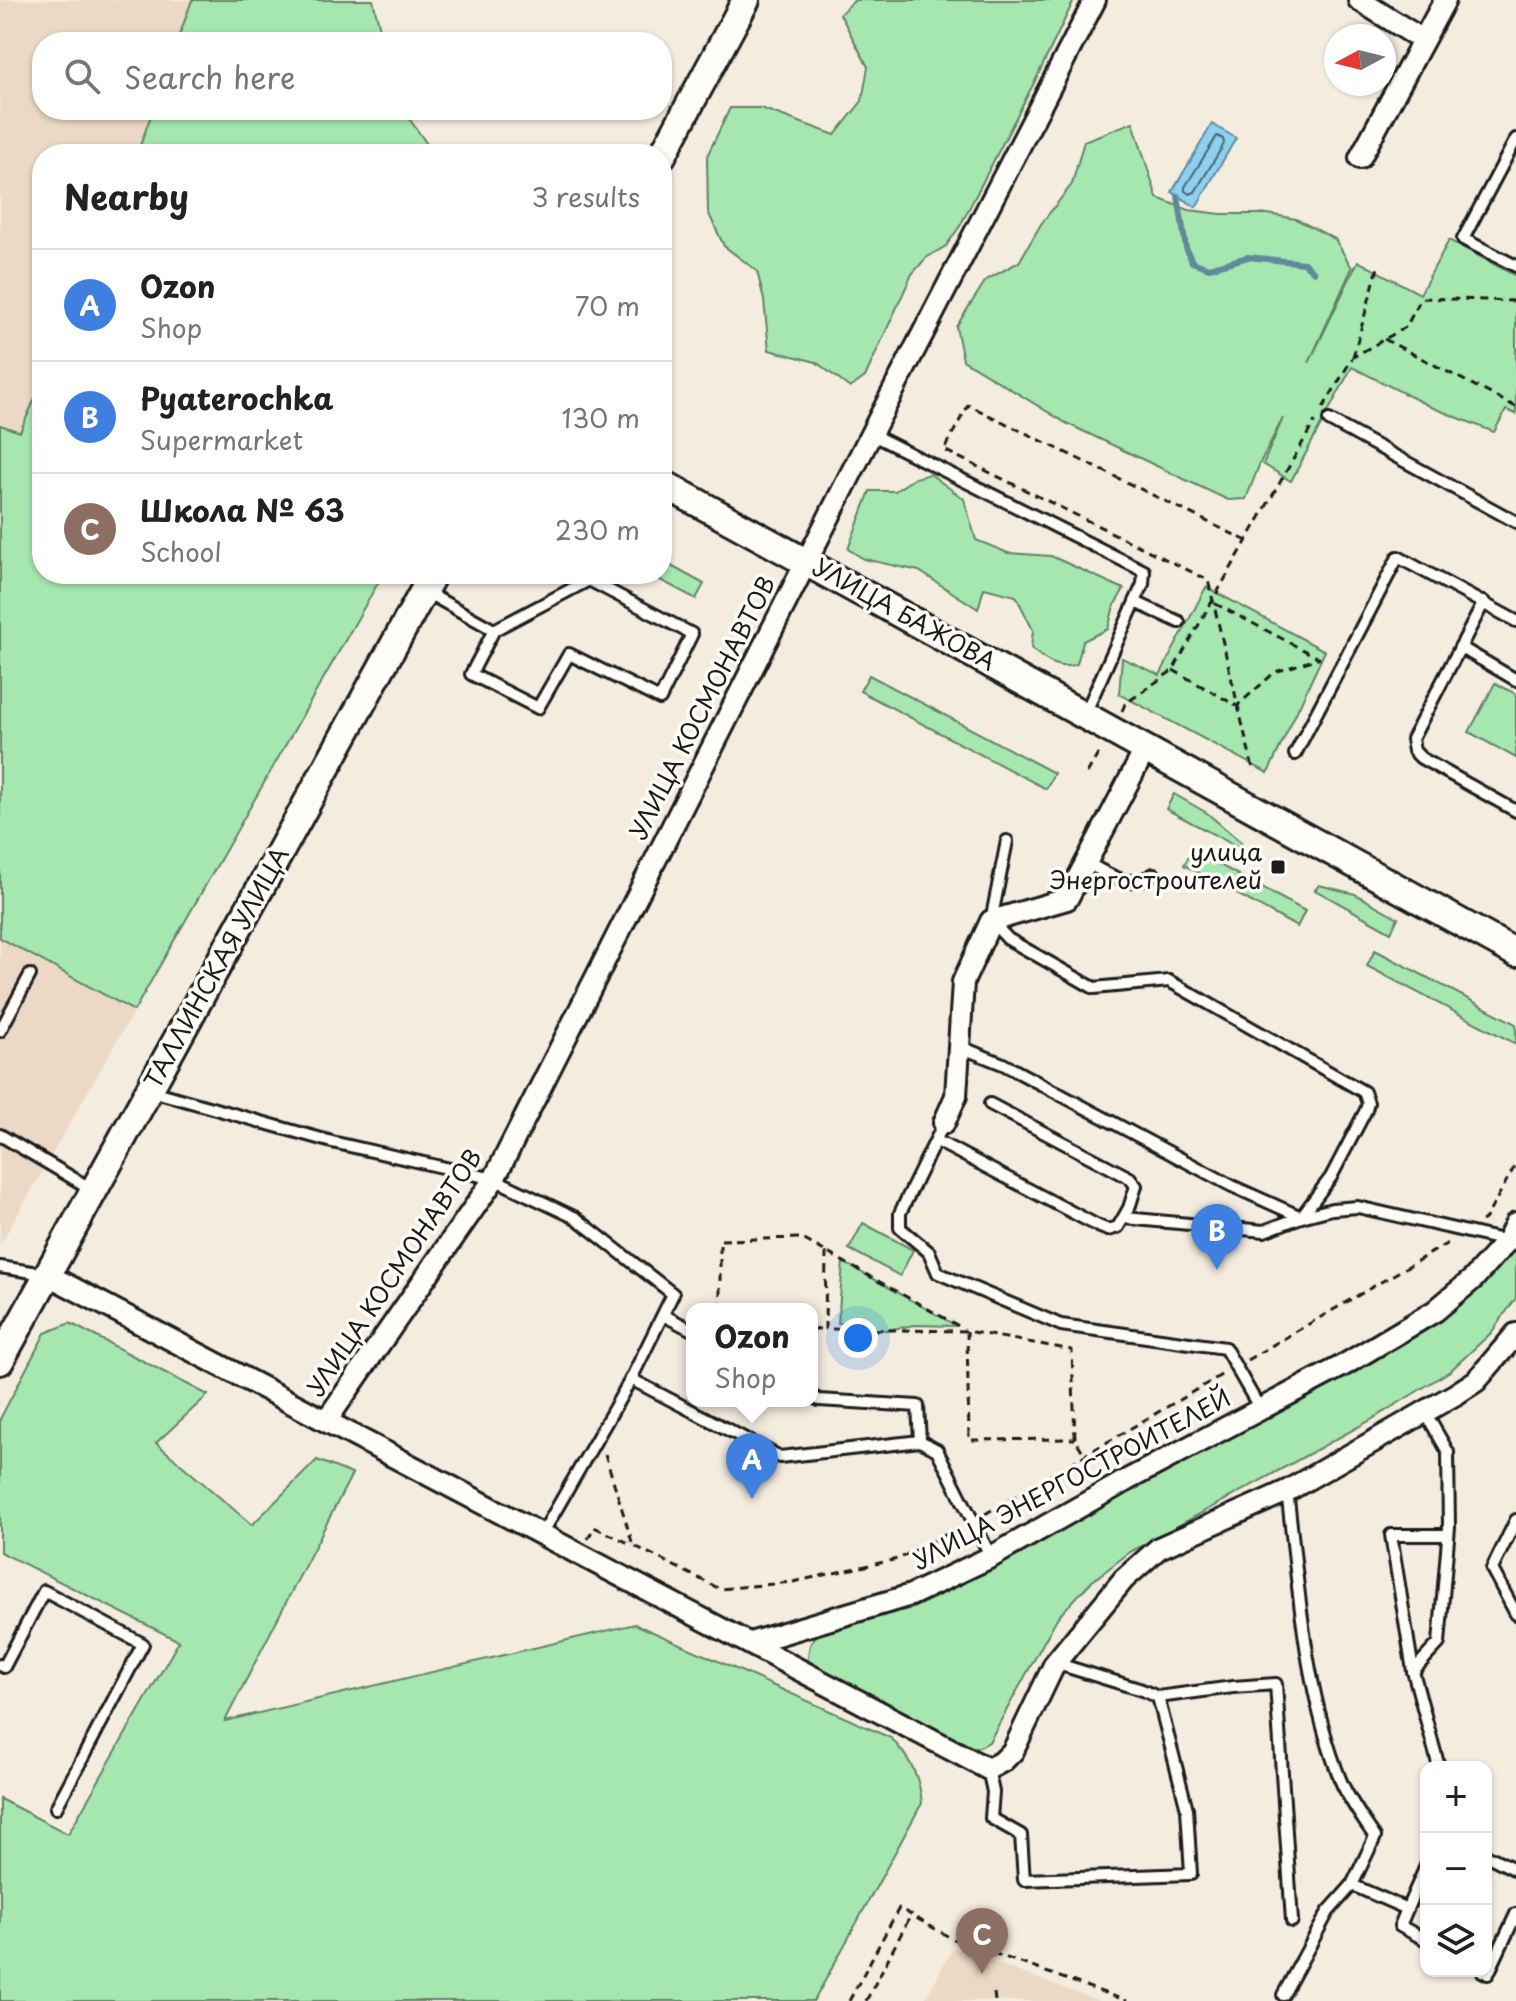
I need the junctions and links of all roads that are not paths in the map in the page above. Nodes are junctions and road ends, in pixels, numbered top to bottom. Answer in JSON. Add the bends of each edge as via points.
{"nodes":[{"id":1,"x":746,"y":0,"type":"edge"},
{"id":2,"x":1095,"y":0,"type":"edge"},
{"id":3,"x":1359,"y":0,"type":"edge"},
{"id":4,"x":1445,"y":0,"type":"edge"},
{"id":5,"x":1423,"y":40,"type":"junction"},
{"id":6,"x":1516,"y":139,"type":"edge"},
{"id":7,"x":668,"y":144,"type":"edge"},
{"id":8,"x":1360,"y":158,"type":"dead end"},
{"id":9,"x":1516,"y":266,"type":"edge"},
{"id":10,"x":1329,"y":420,"type":"dead end"},
{"id":11,"x":871,"y":434,"type":"junction"},
{"id":12,"x":672,"y":488,"type":"edge"},
{"id":13,"x":1516,"y":522,"type":"edge"},
{"id":14,"x":807,"y":561,"type":"junction"},
{"id":15,"x":427,"y":584,"type":"edge"},
{"id":16,"x":429,"y":584,"type":"edge"},
{"id":17,"x":581,"y":584,"type":"edge"},
{"id":18,"x":597,"y":584,"type":"edge"},
{"id":19,"x":1135,"y":602,"type":"junction"},
{"id":20,"x":1484,"y":602,"type":"junction"},
{"id":21,"x":1516,"y":621,"type":"edge"},
{"id":22,"x":1179,"y":622,"type":"dead end"},
{"id":23,"x":494,"y":630,"type":"junction"},
{"id":24,"x":1460,"y":647,"type":"junction"},
{"id":25,"x":1516,"y":680,"type":"edge"},
{"id":26,"x":1084,"y":716,"type":"junction"},
{"id":27,"x":1145,"y":750,"type":"junction"},
{"id":28,"x":1295,"y":754,"type":"dead end"},
{"id":29,"x":1516,"y":811,"type":"edge"},
{"id":30,"x":1007,"y":841,"type":"dead end"},
{"id":31,"x":1087,"y":863,"type":"junction"},
{"id":32,"x":1154,"y":874,"type":"dead end"},
{"id":33,"x":991,"y":921,"type":"junction"},
{"id":34,"x":1516,"y":953,"type":"edge"},
{"id":35,"x":30,"y":975,"type":"dead end"},
{"id":36,"x":0,"y":1031,"type":"edge"},
{"id":37,"x":958,"y":1046,"type":"junction"},
{"id":38,"x":150,"y":1091,"type":"junction"},
{"id":39,"x":990,"y":1104,"type":"dead end"},
{"id":40,"x":940,"y":1132,"type":"junction"},
{"id":41,"x":0,"y":1135,"type":"edge"},
{"id":42,"x":494,"y":1179,"type":"junction"},
{"id":43,"x":95,"y":1191,"type":"junction"},
{"id":44,"x":1301,"y":1217,"type":"junction"},
{"id":45,"x":1125,"y":1218,"type":"junction"},
{"id":46,"x":1511,"y":1232,"type":"edge"},
{"id":47,"x":0,"y":1267,"type":"edge"},
{"id":48,"x":48,"y":1275,"type":"junction"},
{"id":49,"x":663,"y":1315,"type":"junction"},
{"id":50,"x":686,"y":1327,"type":"edge"},
{"id":51,"x":1516,"y":1334,"type":"edge"},
{"id":52,"x":0,"y":1361,"type":"edge"},
{"id":53,"x":631,"y":1379,"type":"junction"},
{"id":54,"x":818,"y":1399,"type":"edge"},
{"id":55,"x":1260,"y":1409,"type":"junction"},
{"id":56,"x":1425,"y":1412,"type":"junction"},
{"id":57,"x":326,"y":1421,"type":"junction"},
{"id":58,"x":920,"y":1441,"type":"junction"},
{"id":59,"x":1287,"y":1491,"type":"junction"},
{"id":60,"x":1516,"y":1520,"type":"edge"},
{"id":61,"x":542,"y":1534,"type":"junction"},
{"id":62,"x":1448,"y":1535,"type":"junction"},
{"id":63,"x":991,"y":1557,"type":"junction"},
{"id":64,"x":1516,"y":1614,"type":"edge"},
{"id":65,"x":811,"y":1624,"type":"junction"},
{"id":66,"x":750,"y":1643,"type":"junction"},
{"id":67,"x":1055,"y":1663,"type":"junction"},
{"id":68,"x":0,"y":1665,"type":"edge"},
{"id":69,"x":1413,"y":1671,"type":"junction"},
{"id":70,"x":811,"y":1675,"type":"junction"},
{"id":71,"x":1158,"y":1697,"type":"junction"},
{"id":72,"x":1437,"y":1761,"type":"edge"},
{"id":73,"x":988,"y":1769,"type":"junction"},
{"id":74,"x":56,"y":1808,"type":"dead end"},
{"id":75,"x":1492,"y":1858,"type":"edge"},
{"id":76,"x":1516,"y":1870,"type":"edge"},
{"id":77,"x":1420,"y":1880,"type":"edge"},
{"id":78,"x":1352,"y":1885,"type":"junction"},
{"id":79,"x":1407,"y":1909,"type":"junction"},
{"id":80,"x":1516,"y":1914,"type":"edge"},
{"id":81,"x":1292,"y":1921,"type":"dead end"},
{"id":82,"x":1420,"y":1937,"type":"edge"},
{"id":83,"x":1492,"y":1965,"type":"edge"},
{"id":84,"x":1283,"y":1995,"type":"dead end"}],
"edges":[{"from":1,"to":7,"type":"street"},
{"from":2,"to":11,"type":"street","name":"УЛИЦА КОСМОНАВТОВ"},
{"from":3,"to":5,"type":"street"},
{"from":4,"to":5,"type":"street"},
{"from":5,"to":8,"type":"street"},
{"from":6,"to":9,"type":"lane","via":[[1463,239]]},
{"from":10,"to":13,"type":"lane"},
{"from":11,"to":14,"type":"street","name":"УЛИЦА КОСМОНАВТОВ"},
{"from":11,"to":19,"type":"lane","via":[[1144,571]]},
{"from":12,"to":14,"type":"street","name":"УЛИЦА БАЖОВА"},
{"from":14,"to":26,"type":"street","name":"УЛИЦА БАЖОВА"},
{"from":14,"to":42,"type":"street","name":"УЛИЦА КОСМОНАВТОВ"},
{"from":15,"to":38,"type":"street","name":"ТАЛЛИНСКАЯ УЛИЦА"},
{"from":16,"to":23,"type":"lane"},
{"from":17,"to":23,"type":"lane"},
{"from":18,"to":23,"type":"lane","via":[[692,634],[660,699],[569,654],[538,708],[471,674]]},
{"from":19,"to":22,"type":"lane"},
{"from":19,"to":26,"type":"lane"},
{"from":20,"to":21,"type":"lane"},
{"from":20,"to":24,"type":"lane"},
{"from":20,"to":28,"type":"lane","via":[[1398,557]]},
{"from":24,"to":25,"type":"lane"},
{"from":24,"to":29,"type":"lane","via":[[1412,739],[1414,751]]},
{"from":26,"to":27,"type":"street","name":"УЛИЦА БАЖОВА"},
{"from":27,"to":31,"type":"street"},
{"from":27,"to":34,"type":"street","name":"УЛИЦА БАЖОВА"},
{"from":30,"to":33,"type":"lane"},
{"from":31,"to":32,"type":"lane","via":[[1124,881],[1140,882]]},
{"from":31,"to":33,"type":"street","via":[[1067,899]]},
{"from":33,"to":37,"type":"street","via":[[963,982]]},
{"from":33,"to":44,"type":"lane","via":[[1008,939],[1094,988],[1169,981],[1364,1092],[1366,1110],[1331,1177]]},
{"from":35,"to":36,"type":"lane"},
{"from":37,"to":40,"type":"street","via":[[956,1096]]},
{"from":37,"to":44,"type":"lane"},
{"from":38,"to":42,"type":"lane","via":[[332,1142]]},
{"from":38,"to":43,"type":"street","name":"ТАЛЛИНСКАЯ УЛИЦА"},
{"from":39,"to":45,"type":"lane","via":[[1130,1178],[1136,1186]]},
{"from":40,"to":45,"type":"lane","via":[[1108,1230]]},
{"from":40,"to":55,"type":"lane","via":[[900,1213],[900,1228],[929,1252],[938,1273],[1061,1325],[1225,1348]]},
{"from":41,"to":43,"type":"lane"},
{"from":42,"to":49,"type":"lane","via":[[576,1218],[673,1294]]},
{"from":42,"to":57,"type":"street","name":"УЛИЦА КОСМОНАВТОВ"},
{"from":43,"to":48,"type":"street","name":"ТАЛЛИНСКАЯ УЛИЦА"},
{"from":44,"to":45,"type":"lane","via":[[1264,1231]]},
{"from":44,"to":46,"type":"lane","via":[[1358,1207],[1466,1232]]},
{"from":46,"to":55,"type":"street","name":"УЛИЦА ЭНЕРГОСТРОИТЕЛЕЙ","via":[[1473,1279],[1435,1311]]},
{"from":47,"to":48,"type":"lane"},
{"from":48,"to":52,"type":"street","name":"ТАЛЛИНСКАЯ УЛИЦА"},
{"from":48,"to":57,"type":"street"},
{"from":49,"to":50,"type":"lane"},
{"from":49,"to":53,"type":"lane"},
{"from":51,"to":56,"type":"street","via":[[1476,1381]]},
{"from":53,"to":58,"type":"lane","via":[[780,1457]]},
{"from":53,"to":61,"type":"lane"},
{"from":54,"to":58,"type":"lane","via":[[918,1406]]},
{"from":55,"to":63,"type":"street","name":"УЛИЦА ЭНЕРГОСТРОИТЕЛЕЙ"},
{"from":56,"to":59,"type":"street"},
{"from":56,"to":62,"type":"lane","via":[[1448,1452]]},
{"from":57,"to":61,"type":"street"},
{"from":58,"to":63,"type":"lane","via":[[937,1450]]},
{"from":59,"to":67,"type":"street","via":[[1159,1548],[1124,1579]]},
{"from":59,"to":78,"type":"lane","via":[[1312,1684],[1341,1781],[1375,1837]]},
{"from":60,"to":64,"type":"lane","via":[[1492,1569]]},
{"from":61,"to":66,"type":"street"},
{"from":62,"to":69,"type":"lane","via":[[1439,1643]]},
{"from":62,"to":69,"type":"lane","via":[[1391,1535]]},
{"from":63,"to":65,"type":"street","name":"УЛИЦА ЭНЕРГОСТРОИТЕЛЕЙ","via":[[911,1595]]},
{"from":65,"to":66,"type":"street","name":"УЛИЦА ЭНЕРГОСТРОИТЕЛЕЙ"},
{"from":65,"to":70,"type":"street","via":[[799,1642],[798,1656]]},
{"from":66,"to":70,"type":"street"},
{"from":67,"to":71,"type":"lane"},
{"from":67,"to":73,"type":"street","via":[[1013,1751]]},
{"from":68,"to":74,"type":"lane","via":[[4,1667],[44,1591],[143,1644]]},
{"from":69,"to":72,"type":"lane"},
{"from":70,"to":73,"type":"street"},
{"from":71,"to":73,"type":"lane","via":[[1187,1809],[1191,1874],[1024,1880],[1021,1835],[991,1818]]},
{"from":71,"to":81,"type":"lane","via":[[1276,1684]]},
{"from":75,"to":76,"type":"lane"},
{"from":77,"to":79,"type":"lane"},
{"from":78,"to":79,"type":"lane"},
{"from":78,"to":84,"type":"lane","via":[[1328,1912]]},
{"from":79,"to":82,"type":"lane","via":[[1400,1926]]},
{"from":80,"to":83,"type":"lane"}]}
